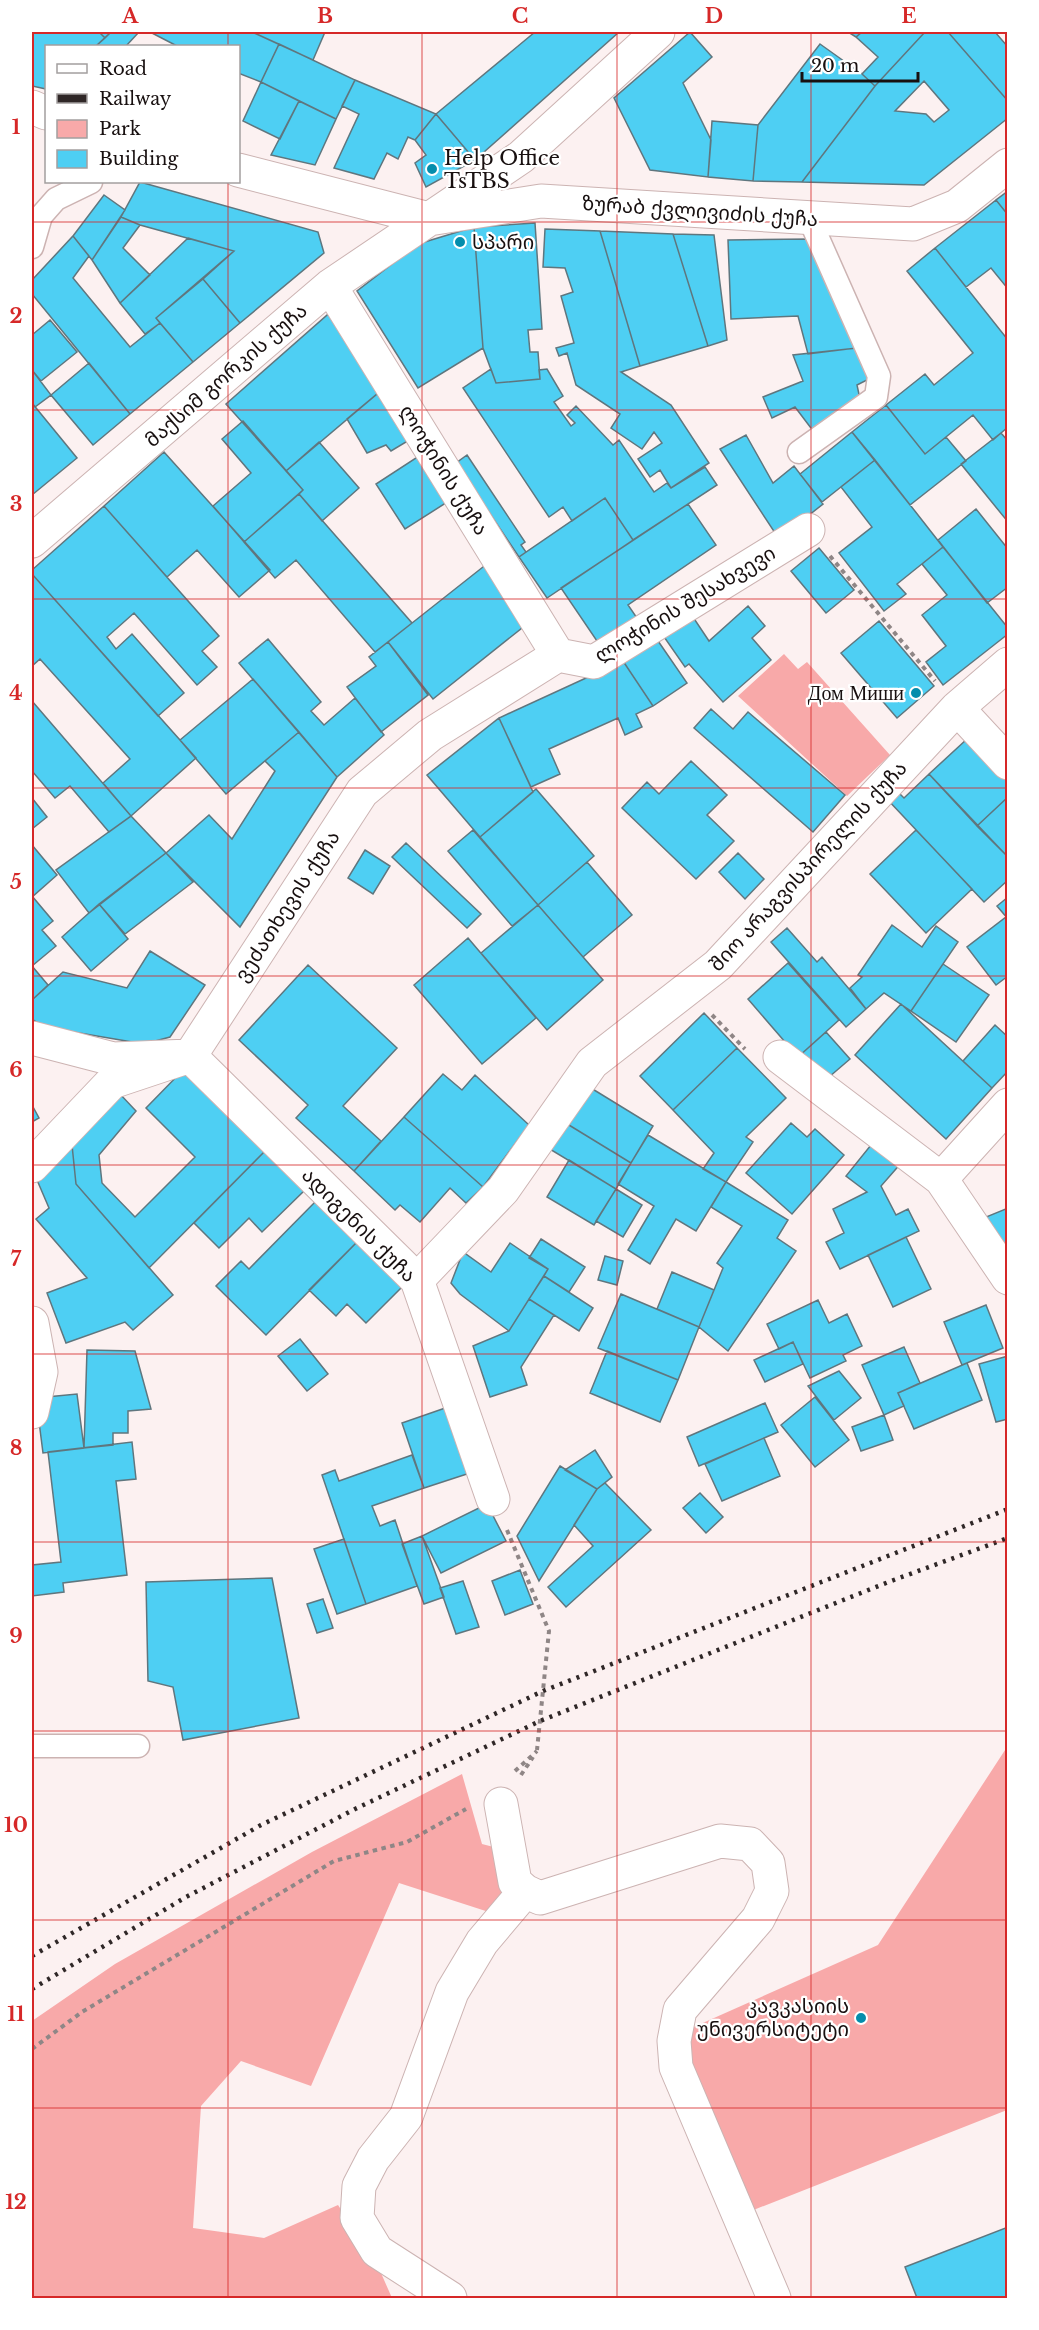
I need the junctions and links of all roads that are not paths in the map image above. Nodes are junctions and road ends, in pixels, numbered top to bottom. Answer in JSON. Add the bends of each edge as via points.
{"nodes":[{"id":1,"x":658,"y":32,"type":"edge"},
{"id":2,"x":1008,"y":165,"type":"edge"},
{"id":3,"x":240,"y":171,"type":"edge"},
{"id":4,"x":89,"y":183,"type":"edge"},
{"id":5,"x":809,"y":218,"type":"junction"},
{"id":6,"x":429,"y":219,"type":"junction"},
{"id":7,"x":32,"y":247,"type":"edge"},
{"id":8,"x":330,"y":286,"type":"junction"},
{"id":9,"x":799,"y":452,"type":"dead end"},
{"id":10,"x":808,"y":530,"type":"road end"},
{"id":11,"x":32,"y":541,"type":"edge"},
{"id":12,"x":558,"y":654,"type":"junction"},
{"id":13,"x":1008,"y":664,"type":"edge"},
{"id":14,"x":957,"y":708,"type":"junction"},
{"id":15,"x":1008,"y":764,"type":"edge"},
{"id":16,"x":32,"y":1038,"type":"edge"},
{"id":17,"x":190,"y":1056,"type":"junction"},
{"id":18,"x":780,"y":1057,"type":"road end"},
{"id":19,"x":1008,"y":1105,"type":"edge"},
{"id":20,"x":32,"y":1166,"type":"edge"},
{"id":21,"x":941,"y":1179,"type":"junction"},
{"id":22,"x":1008,"y":1278,"type":"edge"},
{"id":23,"x":417,"y":1280,"type":"junction"},
{"id":24,"x":32,"y":1323,"type":"edge"},
{"id":25,"x":32,"y":1412,"type":"edge"},
{"id":26,"x":493,"y":1499,"type":"dead end"},
{"id":27,"x":32,"y":1746,"type":"edge"},
{"id":28,"x":138,"y":1746,"type":"dead end"},
{"id":29,"x":488,"y":1804,"type":"road end"},
{"id":30,"x":525,"y":1891,"type":"junction"},
{"id":31,"x":450,"y":2298,"type":"edge"},
{"id":32,"x":774,"y":2298,"type":"edge"}],
"edges":[{"from":1,"to":6,"type":"street","name":"მაქსიმ გორკის ქუჩა","via":[[521,157]]},
{"from":2,"to":5,"type":"street","name":"ზურაბ ქვლივიძის ქუჩა","via":[[957,206],[913,224]]},
{"from":3,"to":6,"type":"street","name":"ზურაბ ქვლივიძის ქუჩა"},
{"from":4,"to":7,"type":"lane","via":[[56,200],[41,216]]},
{"from":5,"to":6,"type":"street","name":"ზურაბ ქვლივიძის ქუჩა","via":[[541,201]]},
{"from":5,"to":9,"type":"lane","via":[[879,376],[876,397]]},
{"from":6,"to":8,"type":"street","name":"მაქსიმ გორკის ქუჩა"},
{"from":8,"to":11,"type":"street","name":"მაქსიმ გორკის ქუჩა"},
{"from":8,"to":12,"type":"street","name":"ლოჭინის ქუჩა"},
{"from":10,"to":12,"type":"street","name":"ლოჭინის შესახვევი","via":[[594,662]]},
{"from":12,"to":17,"type":"street","name":"ვეძათხევის ქუჩა","via":[[430,735],[362,792]]},
{"from":13,"to":14,"type":"street","name":"შიო არაგვისპირელის ქუჩა"},
{"from":14,"to":15,"type":"street"},
{"from":14,"to":23,"type":"street","name":"შიო არაგვისპირელის ქუჩა","via":[[718,965],[592,1063],[503,1190]]},
{"from":16,"to":17,"type":"street","via":[[113,1059]]},
{"from":17,"to":20,"type":"street","via":[[112,1082]]},
{"from":17,"to":23,"type":"street","name":"ადიგენის ქუჩა"},
{"from":18,"to":21,"type":"street"},
{"from":19,"to":21,"type":"street"},
{"from":21,"to":22,"type":"street"},
{"from":23,"to":26,"type":"street","name":"ადიგენის ქუჩა"},
{"from":24,"to":25,"type":"street","via":[[41,1371]]},
{"from":27,"to":28,"type":"lane"},
{"from":29,"to":30,"type":"street","via":[[514,1882]]},
{"from":30,"to":31,"type":"street","via":[[482,1942],[453,1992],[406,2117],[373,2159],[359,2186],[357,2218],[377,2251]]},
{"from":30,"to":32,"type":"street","via":[[540,1898],[720,1841],[750,1844],[768,1863],[772,1891],[758,1918],[680,2010],[674,2041],[676,2067]]}]}
